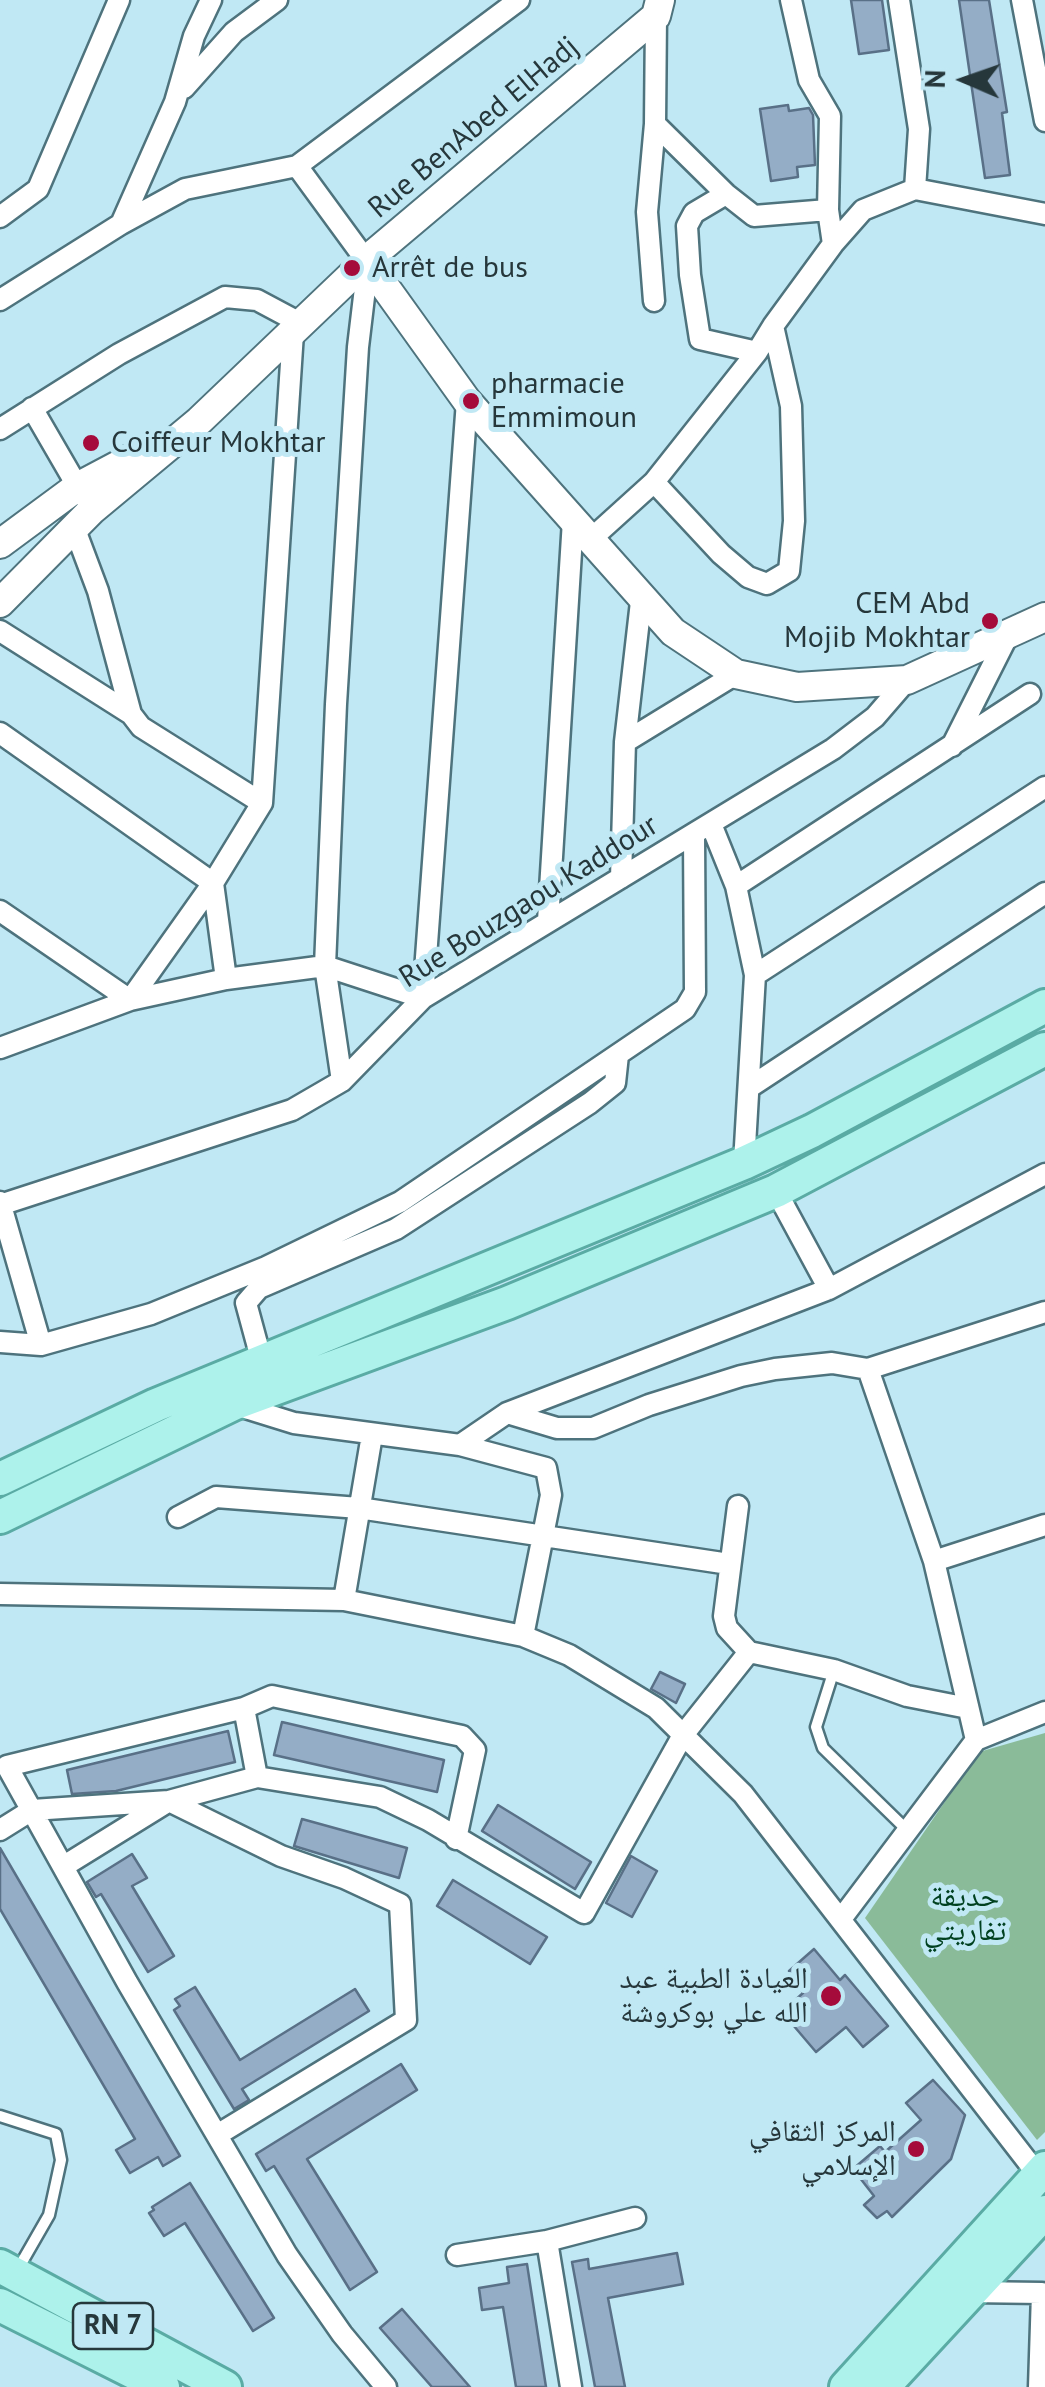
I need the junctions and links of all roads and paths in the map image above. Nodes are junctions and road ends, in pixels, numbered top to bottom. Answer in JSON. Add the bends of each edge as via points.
{"nodes":[{"id":1,"x":120,"y":0,"type":"edge"},
{"id":2,"x":211,"y":0,"type":"edge"},
{"id":3,"x":277,"y":0,"type":"edge"},
{"id":4,"x":519,"y":0,"type":"edge"},
{"id":5,"x":791,"y":0,"type":"edge"},
{"id":6,"x":900,"y":0,"type":"edge"},
{"id":7,"x":1022,"y":0,"type":"edge"},
{"id":8,"x":658,"y":8,"type":"edge"},
{"id":9,"x":175,"y":102,"type":"junction"},
{"id":10,"x":1045,"y":122,"type":"edge"},
{"id":11,"x":655,"y":124,"type":"junction"},
{"id":12,"x":297,"y":166,"type":"junction"},
{"id":13,"x":915,"y":189,"type":"junction"},
{"id":14,"x":726,"y":194,"type":"junction"},
{"id":15,"x":828,"y":210,"type":"junction"},
{"id":16,"x":1045,"y":214,"type":"edge"},
{"id":17,"x":0,"y":217,"type":"edge"},
{"id":18,"x":121,"y":224,"type":"junction"},
{"id":19,"x":834,"y":244,"type":"junction"},
{"id":20,"x":368,"y":262,"type":"junction"},
{"id":21,"x":0,"y":300,"type":"edge"},
{"id":22,"x":654,"y":301,"type":"dead end"},
{"id":23,"x":772,"y":326,"type":"junction"},
{"id":24,"x":298,"y":328,"type":"junction"},
{"id":25,"x":757,"y":352,"type":"junction"},
{"id":26,"x":467,"y":401,"type":"junction"},
{"id":27,"x":32,"y":408,"type":"junction"},
{"id":28,"x":0,"y":429,"type":"edge"},
{"id":29,"x":654,"y":482,"type":"junction"},
{"id":30,"x":81,"y":508,"type":"junction"},
{"id":31,"x":582,"y":529,"type":"junction"},
{"id":32,"x":0,"y":544,"type":"edge"},
{"id":33,"x":642,"y":594,"type":"junction"},
{"id":34,"x":0,"y":603,"type":"edge"},
{"id":35,"x":1045,"y":617,"type":"edge"},
{"id":36,"x":0,"y":631,"type":"edge"},
{"id":37,"x":1010,"y":633,"type":"junction"},
{"id":38,"x":736,"y":674,"type":"junction"},
{"id":39,"x":907,"y":680,"type":"junction"},
{"id":40,"x":1030,"y":694,"type":"dead end"},
{"id":41,"x":131,"y":714,"type":"junction"},
{"id":42,"x":0,"y":733,"type":"edge"},
{"id":43,"x":625,"y":742,"type":"junction"},
{"id":44,"x":951,"y":748,"type":"junction"},
{"id":45,"x":1045,"y":787,"type":"edge"},
{"id":46,"x":262,"y":804,"type":"junction"},
{"id":47,"x":702,"y":830,"type":"junction"},
{"id":48,"x":621,"y":878,"type":"junction"},
{"id":49,"x":213,"y":884,"type":"junction"},
{"id":50,"x":736,"y":886,"type":"junction"},
{"id":51,"x":1045,"y":893,"type":"edge"},
{"id":52,"x":0,"y":911,"type":"edge"},
{"id":53,"x":548,"y":921,"type":"junction"},
{"id":54,"x":325,"y":966,"type":"junction"},
{"id":55,"x":755,"y":975,"type":"junction"},
{"id":56,"x":226,"y":979,"type":"junction"},
{"id":57,"x":423,"y":998,"type":"junction"},
{"id":58,"x":130,"y":1000,"type":"junction"},
{"id":59,"x":1045,"y":1006,"type":"edge"},
{"id":60,"x":0,"y":1048,"type":"edge"},
{"id":61,"x":1045,"y":1049,"type":"edge"},
{"id":62,"x":618,"y":1055,"type":"junction"},
{"id":63,"x":342,"y":1081,"type":"junction"},
{"id":64,"x":750,"y":1088,"type":"junction"},
{"id":65,"x":744,"y":1164,"type":"junction"},
{"id":66,"x":1045,"y":1174,"type":"edge"},
{"id":67,"x":776,"y":1191,"type":"junction"},
{"id":68,"x":0,"y":1204,"type":"edge"},
{"id":69,"x":829,"y":1289,"type":"junction"},
{"id":70,"x":1042,"y":1314,"type":"edge"},
{"id":71,"x":1045,"y":1337,"type":"edge"},
{"id":72,"x":0,"y":1342,"type":"edge"},
{"id":73,"x":42,"y":1346,"type":"junction"},
{"id":74,"x":262,"y":1362,"type":"junction"},
{"id":75,"x":868,"y":1368,"type":"junction"},
{"id":76,"x":233,"y":1404,"type":"junction"},
{"id":77,"x":507,"y":1413,"type":"junction"},
{"id":78,"x":372,"y":1434,"type":"junction"},
{"id":79,"x":460,"y":1445,"type":"junction"},
{"id":80,"x":0,"y":1479,"type":"edge"},
{"id":81,"x":738,"y":1506,"type":"dead end"},
{"id":82,"x":359,"y":1508,"type":"junction"},
{"id":83,"x":0,"y":1517,"type":"edge"},
{"id":84,"x":178,"y":1517,"type":"dead end"},
{"id":85,"x":1045,"y":1524,"type":"edge"},
{"id":86,"x":542,"y":1536,"type":"junction"},
{"id":87,"x":934,"y":1560,"type":"junction"},
{"id":88,"x":729,"y":1564,"type":"junction"},
{"id":89,"x":0,"y":1594,"type":"edge"},
{"id":90,"x":344,"y":1600,"type":"junction"},
{"id":91,"x":523,"y":1636,"type":"junction"},
{"id":92,"x":749,"y":1652,"type":"junction"},
{"id":93,"x":834,"y":1670,"type":"junction"},
{"id":94,"x":244,"y":1708,"type":"junction"},
{"id":95,"x":968,"y":1708,"type":"junction"},
{"id":96,"x":1045,"y":1712,"type":"edge"},
{"id":97,"x":683,"y":1734,"type":"junction"},
{"id":98,"x":976,"y":1740,"type":"junction"},
{"id":99,"x":257,"y":1777,"type":"junction"},
{"id":100,"x":169,"y":1801,"type":"junction"},
{"id":101,"x":32,"y":1810,"type":"junction"},
{"id":102,"x":0,"y":1830,"type":"edge"},
{"id":103,"x":908,"y":1831,"type":"junction"},
{"id":104,"x":456,"y":1839,"type":"junction"},
{"id":105,"x":64,"y":1866,"type":"junction"},
{"id":106,"x":841,"y":1919,"type":"junction"},
{"id":107,"x":0,"y":2116,"type":"edge"},
{"id":108,"x":217,"y":2135,"type":"junction"},
{"id":109,"x":1042,"y":2172,"type":"edge"},
{"id":110,"x":1045,"y":2212,"type":"edge"},
{"id":111,"x":635,"y":2218,"type":"dead end"},
{"id":112,"x":547,"y":2241,"type":"junction"},
{"id":113,"x":457,"y":2255,"type":"dead end"},
{"id":114,"x":8,"y":2269,"type":"edge"},
{"id":115,"x":969,"y":2292,"type":"junction"},
{"id":116,"x":0,"y":2306,"type":"edge"},
{"id":117,"x":896,"y":2380,"type":"edge"},
{"id":118,"x":163,"y":2387,"type":"edge"},
{"id":119,"x":225,"y":2387,"type":"edge"},
{"id":120,"x":386,"y":2387,"type":"edge"},
{"id":121,"x":571,"y":2387,"type":"edge"},
{"id":122,"x":846,"y":2387,"type":"edge"},
{"id":123,"x":1039,"y":2387,"type":"edge"}],
"edges":[{"from":1,"to":17,"type":"street","via":[[38,188]]},
{"from":2,"to":9,"type":"street"},
{"from":3,"to":9,"type":"street","via":[[234,32]]},
{"from":4,"to":12,"type":"street"},
{"from":5,"to":15,"type":"street","via":[[810,80],[830,116]]},
{"from":6,"to":13,"type":"street","via":[[918,129]]},
{"from":7,"to":10,"type":"street"},
{"from":8,"to":11,"type":"street"},
{"from":8,"to":20,"type":"street","name":"Rue BenAbed ElHadj"},
{"from":9,"to":18,"type":"street"},
{"from":11,"to":14,"type":"street"},
{"from":11,"to":22,"type":"street","via":[[647,212]]},
{"from":12,"to":18,"type":"street","via":[[184,189]]},
{"from":12,"to":20,"type":"street"},
{"from":13,"to":16,"type":"street"},
{"from":13,"to":19,"type":"street","via":[[863,210]]},
{"from":14,"to":15,"type":"street","via":[[754,216]]},
{"from":14,"to":25,"type":"street","via":[[694,213],[686,226],[700,339]]},
{"from":15,"to":19,"type":"street"},
{"from":18,"to":21,"type":"street"},
{"from":19,"to":23,"type":"street"},
{"from":20,"to":24,"type":"street","name":"Rue BenAbed ElHadj"},
{"from":20,"to":26,"type":"street"},
{"from":20,"to":54,"type":"street","via":[[354,406]]},
{"from":23,"to":25,"type":"street"},
{"from":23,"to":29,"type":"street","via":[[791,406],[789,571],[767,584],[748,577]]},
{"from":24,"to":27,"type":"street","via":[[256,300],[225,297]]},
{"from":24,"to":30,"type":"street","name":"Rue BenAbed ElHadj","via":[[198,421]]},
{"from":24,"to":46,"type":"street"},
{"from":25,"to":29,"type":"street"},
{"from":26,"to":31,"type":"street"},
{"from":26,"to":57,"type":"street"},
{"from":27,"to":28,"type":"street"},
{"from":27,"to":30,"type":"street"},
{"from":29,"to":31,"type":"street"},
{"from":30,"to":32,"type":"street"},
{"from":30,"to":34,"type":"street"},
{"from":30,"to":41,"type":"street"},
{"from":31,"to":33,"type":"street"},
{"from":31,"to":53,"type":"street"},
{"from":33,"to":38,"type":"street","via":[[673,632]]},
{"from":33,"to":43,"type":"street"},
{"from":35,"to":37,"type":"street"},
{"from":36,"to":41,"type":"street"},
{"from":37,"to":39,"type":"street"},
{"from":37,"to":44,"type":"street"},
{"from":38,"to":39,"type":"street","via":[[797,687]]},
{"from":38,"to":43,"type":"street"},
{"from":39,"to":47,"type":"street","name":"Rue Bouzgaou Kaddour","via":[[833,749]]},
{"from":40,"to":44,"type":"street"},
{"from":41,"to":46,"type":"street","via":[[141,727]]},
{"from":42,"to":49,"type":"street"},
{"from":43,"to":48,"type":"street"},
{"from":44,"to":50,"type":"street"},
{"from":45,"to":55,"type":"street"},
{"from":46,"to":49,"type":"street"},
{"from":47,"to":48,"type":"street","name":"Rue Bouzgaou Kaddour"},
{"from":47,"to":50,"type":"street"},
{"from":47,"to":62,"type":"street","via":[[695,992],[684,1009]]},
{"from":48,"to":53,"type":"street","name":"Rue Bouzgaou Kaddour"},
{"from":49,"to":56,"type":"street"},
{"from":49,"to":58,"type":"street"},
{"from":50,"to":55,"type":"street"},
{"from":51,"to":64,"type":"street"},
{"from":52,"to":58,"type":"street"},
{"from":53,"to":57,"type":"street","name":"Rue Bouzgaou Kaddour"},
{"from":54,"to":56,"type":"street"},
{"from":54,"to":57,"type":"street"},
{"from":54,"to":63,"type":"street"},
{"from":55,"to":64,"type":"street"},
{"from":56,"to":58,"type":"street"},
{"from":57,"to":63,"type":"street","name":"Rue Bouzgaou Kaddour"},
{"from":58,"to":60,"type":"street"},
{"from":59,"to":65,"type":"main road"},
{"from":61,"to":67,"type":"main road"},
{"from":62,"to":73,"type":"street","via":[[400,1202],[151,1314]]},
{"from":62,"to":74,"type":"street","via":[[615,1083],[412,1218],[259,1288],[246,1304]]},
{"from":63,"to":68,"type":"street","name":"Rue Bouzgaou Kaddour","via":[[292,1110]]},
{"from":64,"to":65,"type":"street"},
{"from":65,"to":74,"type":"main road"},
{"from":66,"to":69,"type":"street"},
{"from":67,"to":69,"type":"street"},
{"from":67,"to":76,"type":"main road","via":[[507,1303]]},
{"from":68,"to":73,"type":"street"},
{"from":69,"to":77,"type":"street"},
{"from":70,"to":71,"type":"street"},
{"from":70,"to":75,"type":"street"},
{"from":72,"to":73,"type":"street"},
{"from":74,"to":80,"type":"main road"},
{"from":75,"to":77,"type":"street","via":[[832,1364],[758,1372],[593,1428],[556,1428]]},
{"from":75,"to":87,"type":"street"},
{"from":76,"to":78,"type":"street"},
{"from":76,"to":83,"type":"main road"},
{"from":77,"to":79,"type":"street"},
{"from":78,"to":79,"type":"street"},
{"from":78,"to":82,"type":"street"},
{"from":79,"to":86,"type":"street","via":[[546,1468],[551,1495]]},
{"from":81,"to":88,"type":"street"},
{"from":82,"to":84,"type":"street","via":[[216,1497]]},
{"from":82,"to":86,"type":"street"},
{"from":82,"to":90,"type":"street"},
{"from":85,"to":87,"type":"street"},
{"from":86,"to":88,"type":"street"},
{"from":86,"to":91,"type":"street"},
{"from":87,"to":95,"type":"street"},
{"from":88,"to":92,"type":"street","via":[[724,1616]]},
{"from":89,"to":90,"type":"street"},
{"from":90,"to":91,"type":"street"},
{"from":91,"to":97,"type":"street","via":[[615,1682]]},
{"from":92,"to":93,"type":"street"},
{"from":92,"to":97,"type":"street"},
{"from":93,"to":95,"type":"street","via":[[907,1696]]},
{"from":93,"to":103,"type":"lane","via":[[816,1727],[823,1748]]},
{"from":94,"to":99,"type":"street"},
{"from":94,"to":101,"type":"street","via":[[7,1766]]},
{"from":94,"to":104,"type":"street","via":[[272,1696],[462,1736],[475,1750]]},
{"from":95,"to":98,"type":"street"},
{"from":96,"to":98,"type":"street"},
{"from":97,"to":104,"type":"street","via":[[584,1913]]},
{"from":97,"to":106,"type":"street","via":[[743,1794]]},
{"from":98,"to":103,"type":"street"},
{"from":99,"to":100,"type":"street"},
{"from":99,"to":104,"type":"street","via":[[380,1798]]},
{"from":100,"to":101,"type":"street"},
{"from":100,"to":105,"type":"street"},
{"from":100,"to":108,"type":"street","via":[[280,1856],[400,1904],[406,2020]]},
{"from":101,"to":102,"type":"street"},
{"from":101,"to":105,"type":"street"},
{"from":103,"to":106,"type":"street"},
{"from":105,"to":108,"type":"street"},
{"from":106,"to":109,"type":"street"},
{"from":107,"to":114,"type":"lane","via":[[56,2134],[62,2160],[49,2214]]},
{"from":108,"to":120,"type":"street","via":[[287,2255]]},
{"from":109,"to":122,"type":"main road"},
{"from":110,"to":115,"type":"main road"},
{"from":111,"to":112,"type":"street"},
{"from":112,"to":113,"type":"street"},
{"from":112,"to":121,"type":"street"},
{"from":114,"to":119,"type":"main road","number":"RN 7"},
{"from":115,"to":117,"type":"main road"},
{"from":115,"to":123,"type":"street","via":[[1042,2293]]},
{"from":116,"to":118,"type":"main road","number":"RN 7"}]}
